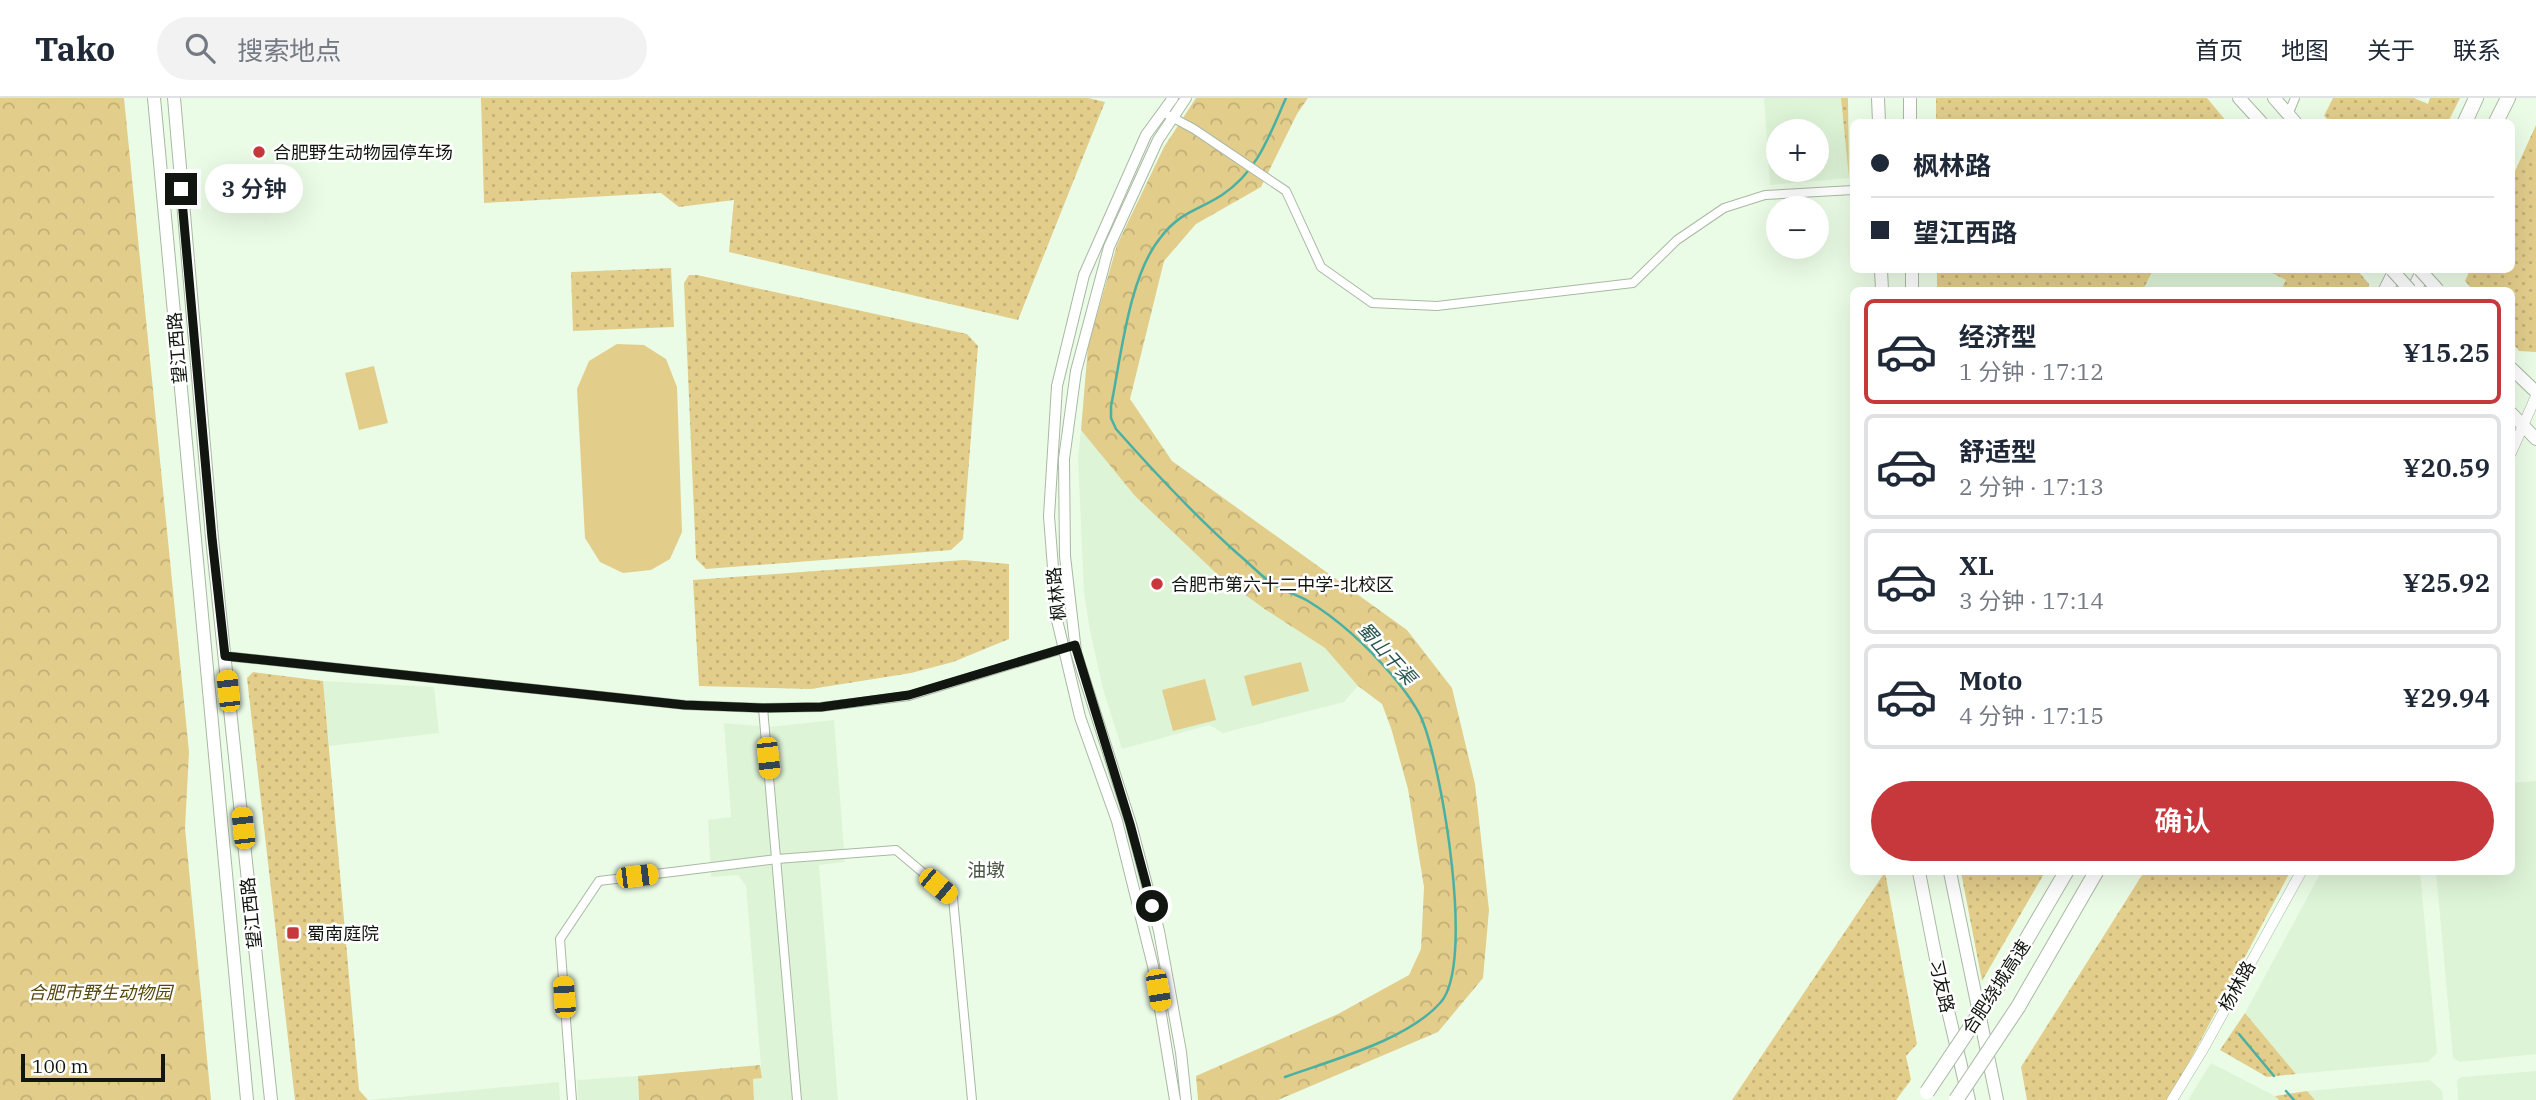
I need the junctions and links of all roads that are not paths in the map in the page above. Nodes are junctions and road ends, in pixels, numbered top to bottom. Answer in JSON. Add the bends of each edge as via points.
{"nodes":[{"id":1,"x":154,"y":98,"type":"edge"},
{"id":2,"x":174,"y":98,"type":"edge"},
{"id":3,"x":1173,"y":98,"type":"edge"},
{"id":4,"x":1186,"y":98,"type":"edge"},
{"id":5,"x":1878,"y":98,"type":"edge"},
{"id":6,"x":1910,"y":98,"type":"edge"},
{"id":7,"x":2239,"y":98,"type":"edge"},
{"id":8,"x":2274,"y":98,"type":"edge"},
{"id":9,"x":2295,"y":98,"type":"edge"},
{"id":10,"x":2476,"y":98,"type":"edge"},
{"id":11,"x":2508,"y":98,"type":"edge"},
{"id":12,"x":1168,"y":114,"type":"junction"},
{"id":13,"x":1879,"y":119,"type":"edge"},
{"id":14,"x":1910,"y":119,"type":"edge"},
{"id":15,"x":2259,"y":119,"type":"edge"},
{"id":16,"x":2291,"y":119,"type":"edge"},
{"id":17,"x":2466,"y":119,"type":"edge"},
{"id":18,"x":2498,"y":119,"type":"edge"},
{"id":19,"x":1850,"y":190,"type":"edge"},
{"id":20,"x":2397,"y":273,"type":"edge"},
{"id":21,"x":2424,"y":273,"type":"edge"},
{"id":22,"x":2409,"y":287,"type":"edge"},
{"id":23,"x":2436,"y":287,"type":"edge"},
{"id":24,"x":2515,"y":372,"type":"edge"},
{"id":25,"x":2536,"y":394,"type":"edge"},
{"id":26,"x":2515,"y":418,"type":"edge"},
{"id":27,"x":2523,"y":428,"type":"junction"},
{"id":28,"x":2536,"y":439,"type":"edge"},
{"id":29,"x":2515,"y":445,"type":"edge"},
{"id":30,"x":1070,"y":647,"type":"junction"},
{"id":31,"x":225,"y":656,"type":"junction"},
{"id":32,"x":763,"y":708,"type":"junction"},
{"id":33,"x":777,"y":859,"type":"junction"},
{"id":34,"x":1920,"y":875,"type":"edge"},
{"id":35,"x":1951,"y":875,"type":"edge"},
{"id":36,"x":2064,"y":875,"type":"edge"},
{"id":37,"x":2094,"y":875,"type":"edge"},
{"id":38,"x":2299,"y":875,"type":"edge"},
{"id":39,"x":1924,"y":1096,"type":"edge"},
{"id":40,"x":247,"y":1100,"type":"edge"},
{"id":41,"x":271,"y":1100,"type":"edge"},
{"id":42,"x":572,"y":1100,"type":"edge"},
{"id":43,"x":797,"y":1100,"type":"edge"},
{"id":44,"x":972,"y":1100,"type":"edge"},
{"id":45,"x":1175,"y":1100,"type":"edge"},
{"id":46,"x":1186,"y":1100,"type":"edge"},
{"id":47,"x":1956,"y":1100,"type":"edge"},
{"id":48,"x":1969,"y":1100,"type":"edge"},
{"id":49,"x":1997,"y":1100,"type":"edge"},
{"id":50,"x":2172,"y":1100,"type":"edge"}],
"edges":[{"from":1,"to":40,"type":"main road","name":"望江西路"},
{"from":2,"to":31,"type":"main road","name":"望江西路"},
{"from":3,"to":12,"type":"main road","name":"枫林路"},
{"from":4,"to":12,"type":"main road","name":"枫林路"},
{"from":5,"to":13,"type":"main road"},
{"from":6,"to":14,"type":"main road"},
{"from":7,"to":15,"type":"main road"},
{"from":8,"to":16,"type":"main road"},
{"from":9,"to":16,"type":"street"},
{"from":10,"to":17,"type":"highway"},
{"from":11,"to":18,"type":"highway"},
{"from":12,"to":19,"type":"street","via":[[1286,191],[1321,267],[1372,303],[1437,306],[1633,282],[1677,240],[1724,208],[1765,195]]},
{"from":12,"to":30,"type":"main road","name":"枫林路","via":[[1109,247],[1076,371],[1064,459]]},
{"from":12,"to":30,"type":"main road","name":"枫林路","via":[[1146,135],[1084,275],[1057,386],[1049,516],[1057,620]]},
{"from":20,"to":22,"type":"main road","bridge":true},
{"from":21,"to":23,"type":"main road","bridge":true},
{"from":24,"to":25,"type":"main road"},
{"from":25,"to":27,"type":"street"},
{"from":26,"to":27,"type":"main road"},
{"from":27,"to":28,"type":"main road"},
{"from":27,"to":29,"type":"street"},
{"from":30,"to":32,"type":"street","via":[[909,695],[821,707]]},
{"from":30,"to":45,"type":"main road","name":"枫林路","via":[[1080,718],[1117,821],[1153,966]]},
{"from":30,"to":46,"type":"main road","name":"枫林路","via":[[1130,824],[1159,932]]},
{"from":31,"to":32,"type":"street","via":[[685,705]]},
{"from":31,"to":41,"type":"main road","name":"望江西路"},
{"from":32,"to":33,"type":"street"},
{"from":33,"to":42,"type":"street","via":[[599,881],[560,939]]},
{"from":33,"to":43,"type":"street"},
{"from":33,"to":44,"type":"street","via":[[897,850],[953,898]]},
{"from":34,"to":48,"type":"main road","name":"习友路"},
{"from":35,"to":49,"type":"main road","name":"习友路"},
{"from":36,"to":39,"type":"highway","name":"合肥绕城高速","bridge":true,"via":[[2008,971]]},
{"from":37,"to":47,"type":"highway","name":"合肥绕城高速","bridge":true,"via":[[2018,1007]]},
{"from":38,"to":50,"type":"street","name":"杨林路"}]}
